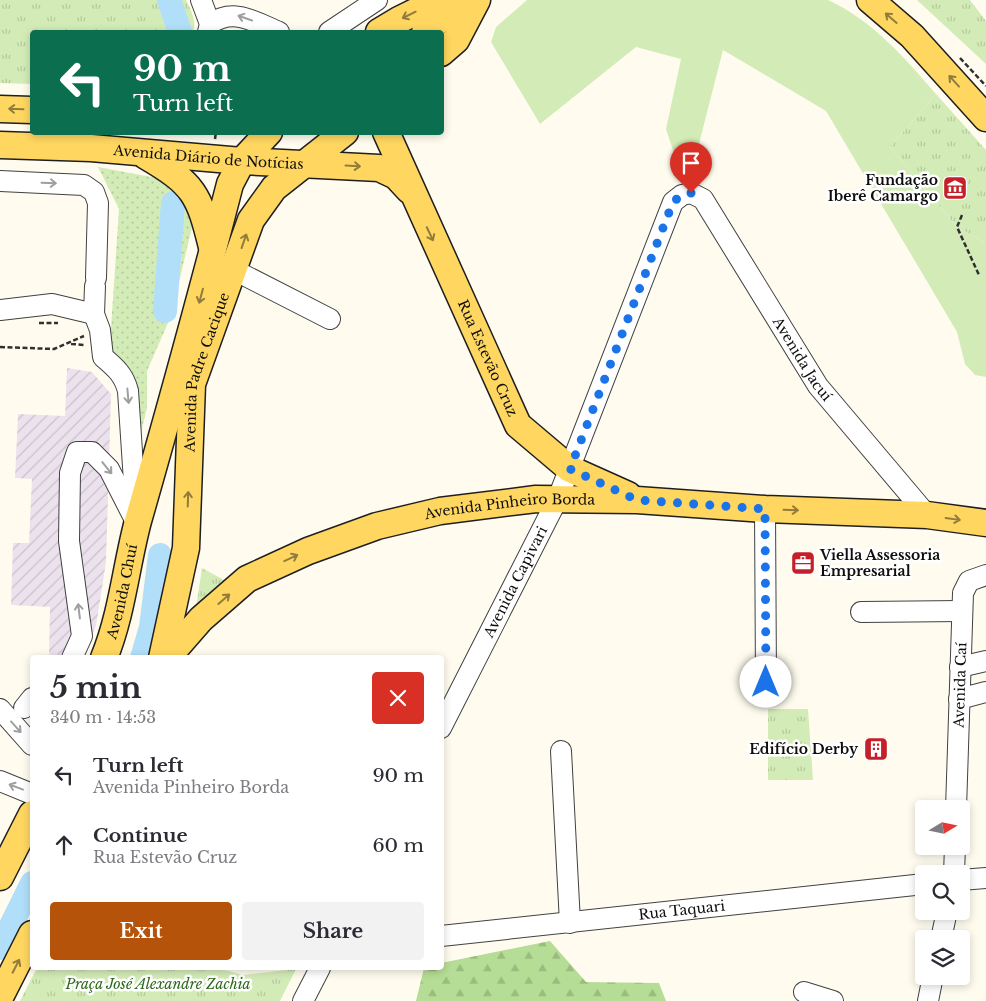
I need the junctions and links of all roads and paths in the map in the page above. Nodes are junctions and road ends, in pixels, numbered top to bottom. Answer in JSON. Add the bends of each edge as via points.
{"nodes":[{"id":1,"x":201,"y":0,"type":"edge"},
{"id":2,"x":377,"y":0,"type":"edge"},
{"id":3,"x":439,"y":0,"type":"edge"},
{"id":4,"x":464,"y":0,"type":"edge"},
{"id":5,"x":477,"y":0,"type":"edge"},
{"id":6,"x":870,"y":0,"type":"edge"},
{"id":7,"x":209,"y":28,"type":"edge"},
{"id":8,"x":274,"y":30,"type":"edge"},
{"id":9,"x":332,"y":30,"type":"edge"},
{"id":10,"x":382,"y":30,"type":"edge"},
{"id":11,"x":427,"y":30,"type":"edge"},
{"id":12,"x":444,"y":50,"type":"edge"},
{"id":13,"x":0,"y":108,"type":"edge"},
{"id":14,"x":30,"y":110,"type":"edge"},
{"id":15,"x":986,"y":118,"type":"edge"},
{"id":16,"x":266,"y":135,"type":"edge"},
{"id":17,"x":341,"y":135,"type":"edge"},
{"id":18,"x":387,"y":135,"type":"edge"},
{"id":19,"x":0,"y":145,"type":"edge"},
{"id":20,"x":142,"y":153,"type":"junction"},
{"id":21,"x":242,"y":161,"type":"junction"},
{"id":22,"x":304,"y":163,"type":"junction"},
{"id":23,"x":0,"y":181,"type":"edge"},
{"id":24,"x":410,"y":190,"type":"junction"},
{"id":25,"x":691,"y":193,"type":"joint"},
{"id":26,"x":962,"y":215,"type":"dead end"},
{"id":27,"x":213,"y":249,"type":"junction"},
{"id":28,"x":234,"y":270,"type":"junction"},
{"id":29,"x":978,"y":275,"type":"dead end"},
{"id":30,"x":0,"y":310,"type":"edge"},
{"id":31,"x":34,"y":315,"type":"junction"},
{"id":32,"x":62,"y":315,"type":"junction"},
{"id":33,"x":330,"y":319,"type":"dead end"},
{"id":34,"x":93,"y":324,"type":"junction"},
{"id":35,"x":68,"y":344,"type":"junction"},
{"id":36,"x":92,"y":345,"type":"dead end"},
{"id":37,"x":0,"y":347,"type":"edge"},
{"id":38,"x":570,"y":469,"type":"junction"},
{"id":39,"x":558,"y":498,"type":"junction"},
{"id":40,"x":637,"y":500,"type":"junction"},
{"id":41,"x":765,"y":509,"type":"junction"},
{"id":42,"x":927,"y":516,"type":"junction"},
{"id":43,"x":137,"y":524,"type":"junction"},
{"id":44,"x":986,"y":524,"type":"edge"},
{"id":45,"x":986,"y":575,"type":"edge"},
{"id":46,"x":962,"y":611,"type":"junction"},
{"id":47,"x":861,"y":612,"type":"dead end"},
{"id":48,"x":73,"y":655,"type":"edge"},
{"id":49,"x":105,"y":655,"type":"edge"},
{"id":50,"x":163,"y":655,"type":"edge"},
{"id":51,"x":169,"y":655,"type":"edge"},
{"id":52,"x":986,"y":660,"type":"edge"},
{"id":53,"x":960,"y":667,"type":"junction"},
{"id":54,"x":766,"y":682,"type":"dead end"},
{"id":55,"x":986,"y":692,"type":"edge"},
{"id":56,"x":959,"y":699,"type":"junction"},
{"id":57,"x":0,"y":709,"type":"edge"},
{"id":58,"x":444,"y":722,"type":"edge"},
{"id":59,"x":30,"y":743,"type":"edge"},
{"id":60,"x":560,"y":751,"type":"dead end"},
{"id":61,"x":0,"y":781,"type":"edge"},
{"id":62,"x":30,"y":793,"type":"edge"},
{"id":63,"x":956,"y":800,"type":"edge"},
{"id":64,"x":29,"y":830,"type":"edge"},
{"id":65,"x":2,"y":868,"type":"edge"},
{"id":66,"x":986,"y":878,"type":"edge"},
{"id":67,"x":970,"y":879,"type":"edge"},
{"id":68,"x":915,"y":885,"type":"edge"},
{"id":69,"x":570,"y":923,"type":"junction"},
{"id":70,"x":444,"y":936,"type":"edge"},
{"id":71,"x":30,"y":938,"type":"edge"},
{"id":72,"x":319,"y":970,"type":"edge"},
{"id":73,"x":931,"y":985,"type":"edge"},
{"id":74,"x":804,"y":992,"type":"dead end"},
{"id":75,"x":0,"y":997,"type":"edge"},
{"id":76,"x":303,"y":1001,"type":"edge"},
{"id":77,"x":833,"y":1001,"type":"edge"},
{"id":78,"x":928,"y":1001,"type":"edge"}],
"edges":[{"from":1,"to":7,"type":"street"},
{"from":2,"to":9,"type":"street"},
{"from":3,"to":10,"type":"main road","one_way":true},
{"from":4,"to":11,"type":"main road"},
{"from":5,"to":12,"type":"main road","via":[[456,40]]},
{"from":15,"to":6,"type":"main road","one_way":true,"via":[[912,36]]},
{"from":8,"to":7,"type":"street","one_way":true,"via":[[241,16],[229,15],[218,18]]},
{"from":14,"to":13,"type":"main road","one_way":true},
{"from":16,"to":21,"type":"main road","name":"Avenida Padre Cacique"},
{"from":17,"to":22,"type":"main road","name":"Avenida Padre Cacique"},
{"from":18,"to":24,"type":"main road","name":"Rua Estevão Cruz"},
{"from":19,"to":20,"type":"main road","name":"Avenida Diário de Notícias"},
{"from":20,"to":21,"type":"main road","name":"Avenida Diário de Notícias"},
{"from":20,"to":27,"type":"main road","via":[[178,175],[193,192],[204,214]]},
{"from":21,"to":22,"type":"main road","name":"Avenida Diário de Notícias"},
{"from":21,"to":27,"type":"main road","name":"Avenida Padre Cacique","via":[[230,184]]},
{"from":22,"to":24,"type":"main road","name":"Avenida Diário de Notícias","one_way":true,"via":[[378,168],[396,176]]},
{"from":28,"to":22,"type":"main road","name":"Avenida Padre Cacique","one_way":true,"via":[[252,220],[274,188]]},
{"from":23,"to":34,"type":"street","one_way":true,"via":[[84,185],[94,192],[98,203]]},
{"from":24,"to":38,"type":"main road","name":"Rua Estevão Cruz","one_way":true,"via":[[518,425]]},
{"from":25,"to":38,"type":"street","name":"Avenida Capivari","via":[[673,202]]},
{"from":25,"to":42,"type":"street","name":"Avenida Jacuí","via":[[702,199],[818,386]]},
{"from":26,"to":29,"type":"path","via":[[957,227]]},
{"from":27,"to":43,"type":"main road","name":"Avenida Padre Cacique","one_way":true},
{"from":28,"to":33,"type":"street"},
{"from":50,"to":28,"type":"main road","name":"Avenida Padre Cacique","one_way":true,"via":[[186,548],[192,384]]},
{"from":30,"to":31,"type":"street"},
{"from":31,"to":32,"type":"path"},
{"from":31,"to":32,"type":"street","via":[[52,304]]},
{"from":32,"to":34,"type":"street"},
{"from":34,"to":35,"type":"path"},
{"from":34,"to":43,"type":"street","one_way":true,"via":[[100,330],[103,357],[120,371],[127,386]]},
{"from":35,"to":36,"type":"path"},
{"from":35,"to":37,"type":"path","via":[[54,349]]},
{"from":38,"to":39,"type":"street","name":"Avenida Capivari"},
{"from":38,"to":40,"type":"main road","name":"Rua Estevão Cruz"},
{"from":39,"to":40,"type":"main road","name":"Avenida Pinheiro Borda"},
{"from":51,"to":39,"type":"main road","name":"Avenida Pinheiro Borda","one_way":true,"via":[[201,619],[247,579],[308,551],[377,526],[440,511],[494,502]]},
{"from":39,"to":58,"type":"street","name":"Avenida Capivari"},
{"from":40,"to":41,"type":"main road","name":"Avenida Pinheiro Borda"},
{"from":41,"to":42,"type":"main road","name":"Avenida Pinheiro Borda","one_way":true},
{"from":41,"to":54,"type":"street"},
{"from":42,"to":44,"type":"main road","name":"Avenida Pinheiro Borda","one_way":true},
{"from":48,"to":43,"type":"street","one_way":true,"via":[[82,636],[69,541],[70,473],[78,452],[92,452],[109,469]]},
{"from":43,"to":49,"type":"main road","name":"Avenida Chuí","via":[[122,601]]},
{"from":45,"to":46,"type":"street","name":"Avenida Caí","via":[[969,581],[962,593]]},
{"from":46,"to":47,"type":"street"},
{"from":46,"to":53,"type":"street","name":"Avenida Caí"},
{"from":52,"to":53,"type":"street"},
{"from":53,"to":56,"type":"street","name":"Avenida Caí"},
{"from":55,"to":56,"type":"street"},
{"from":56,"to":63,"type":"street","name":"Avenida Caí"},
{"from":57,"to":59,"type":"street","one_way":true},
{"from":60,"to":69,"type":"street"},
{"from":62,"to":61,"type":"street","one_way":true},
{"from":64,"to":65,"type":"main road"},
{"from":66,"to":67,"type":"street"},
{"from":68,"to":69,"type":"street","name":"Rua Taquari"},
{"from":69,"to":70,"type":"street","name":"Rua Taquari"},
{"from":75,"to":71,"type":"main road","one_way":true},
{"from":72,"to":76,"type":"street"},
{"from":73,"to":78,"type":"street"},
{"from":74,"to":77,"type":"street"}]}
